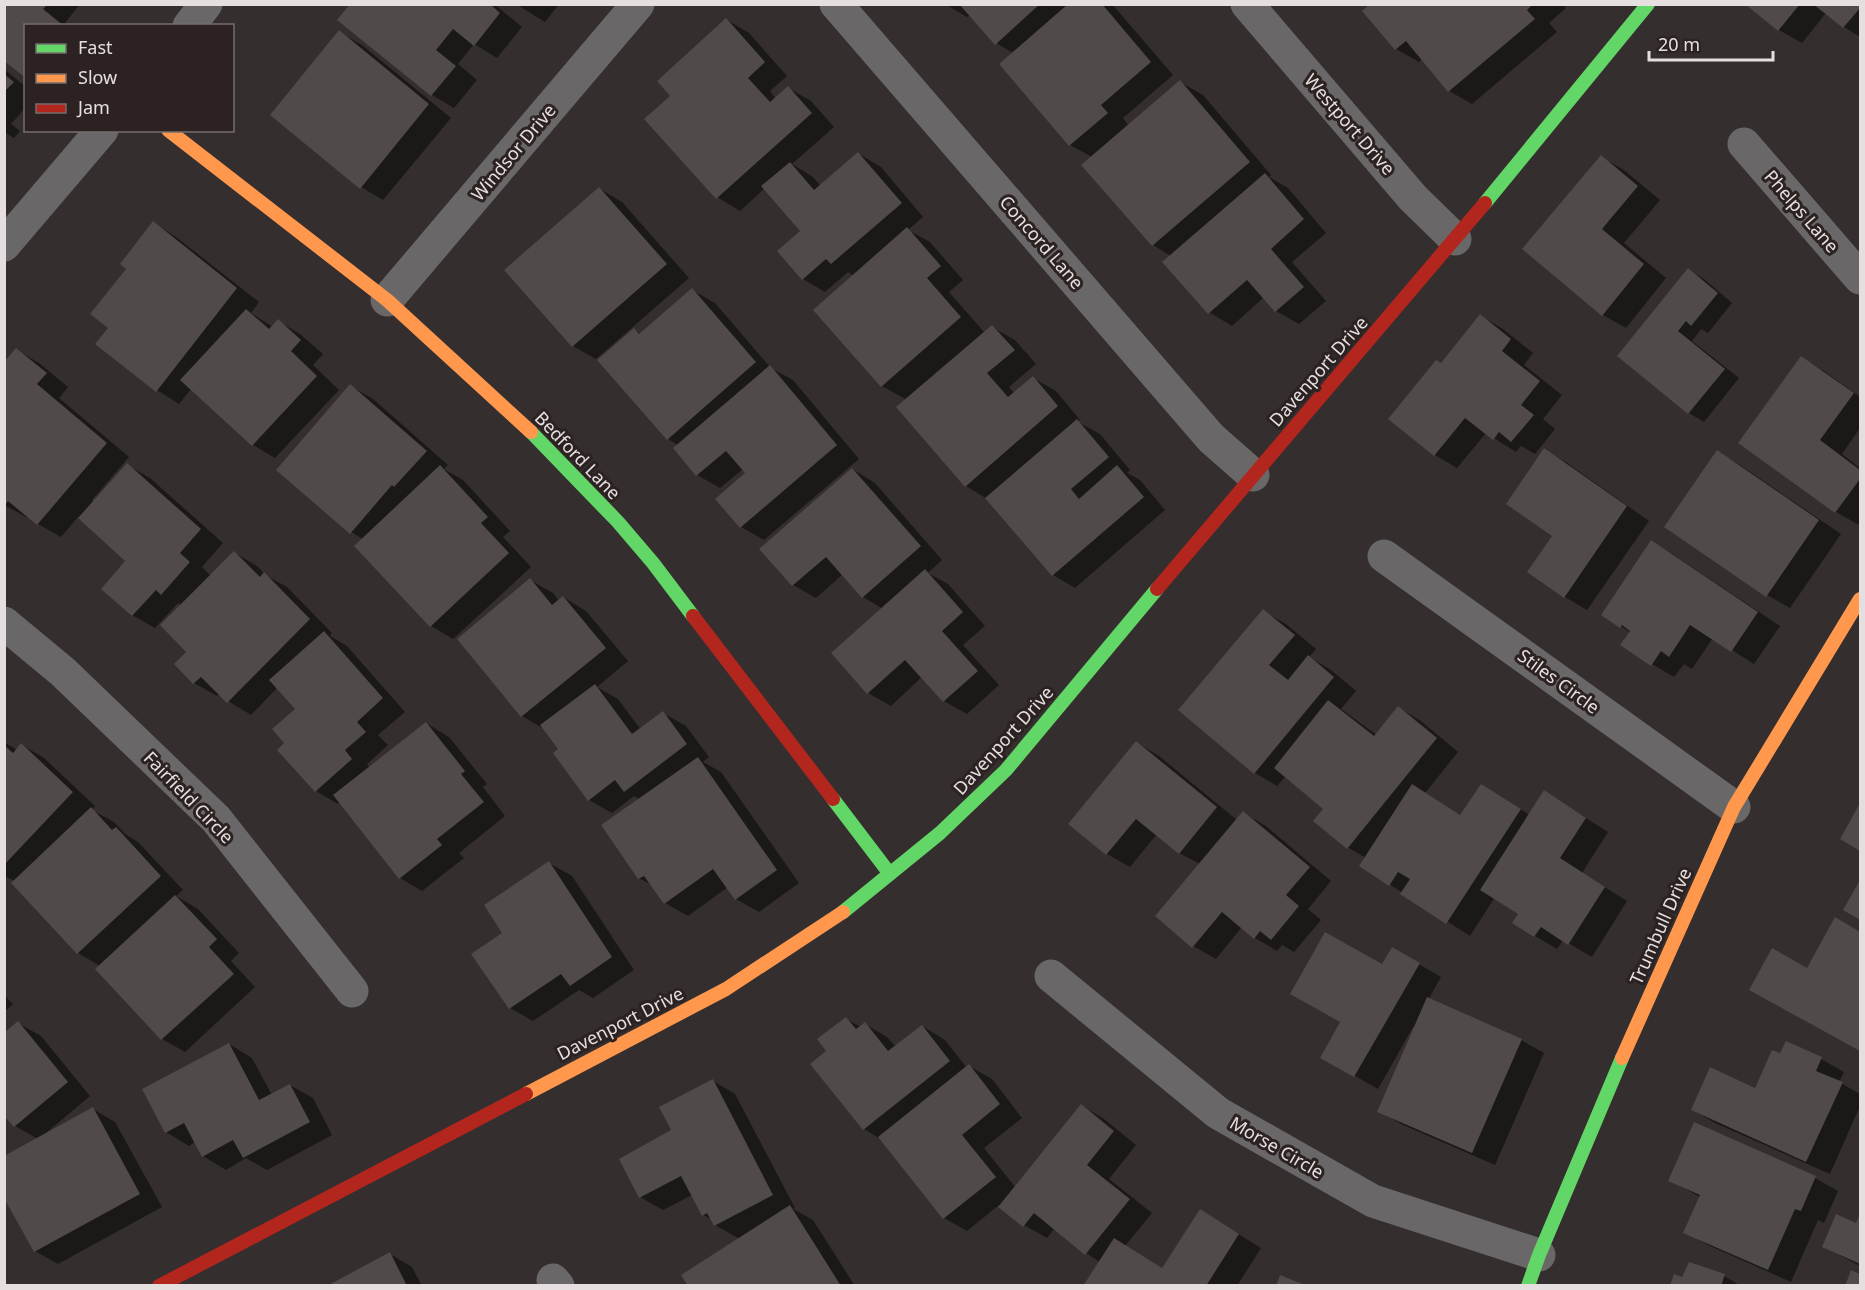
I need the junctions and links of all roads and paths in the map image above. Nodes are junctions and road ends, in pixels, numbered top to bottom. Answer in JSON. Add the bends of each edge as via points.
{"nodes":[{"id":1,"x":206,"y":4,"type":"edge"},
{"id":2,"x":638,"y":4,"type":"edge"},
{"id":3,"x":836,"y":4,"type":"edge"},
{"id":4,"x":1247,"y":4,"type":"edge"},
{"id":5,"x":1645,"y":6,"type":"edge"},
{"id":6,"x":191,"y":24,"type":"edge"},
{"id":7,"x":100,"y":132,"type":"edge"},
{"id":8,"x":171,"y":132,"type":"edge"},
{"id":9,"x":1744,"y":144,"type":"dead end"},
{"id":10,"x":1455,"y":239,"type":"junction"},
{"id":11,"x":4,"y":245,"type":"edge"},
{"id":12,"x":1860,"y":278,"type":"edge"},
{"id":13,"x":387,"y":300,"type":"junction"},
{"id":14,"x":1253,"y":475,"type":"junction"},
{"id":15,"x":1384,"y":556,"type":"dead end"},
{"id":16,"x":1860,"y":599,"type":"edge"},
{"id":17,"x":4,"y":623,"type":"edge"},
{"id":18,"x":1734,"y":807,"type":"junction"},
{"id":19,"x":890,"y":874,"type":"junction"},
{"id":20,"x":1051,"y":976,"type":"dead end"},
{"id":21,"x":351,"y":991,"type":"dead end"},
{"id":22,"x":1539,"y":1255,"type":"junction"},
{"id":23,"x":159,"y":1286,"type":"edge"},
{"id":24,"x":1528,"y":1286,"type":"edge"}],
"edges":[{"from":1,"to":6,"type":"street"},
{"from":2,"to":13,"type":"street","name":"Windsor Drive"},
{"from":3,"to":14,"type":"street","name":"Concord Lane","via":[[1211,438]]},
{"from":4,"to":10,"type":"street","name":"Westport Drive","via":[[1413,198]]},
{"from":5,"to":10,"type":"street","name":"Davenport Drive"},
{"from":7,"to":11,"type":"street"},
{"from":8,"to":13,"type":"street","name":"Bedford Lane"},
{"from":9,"to":12,"type":"street","name":"Phelps Lane"},
{"from":10,"to":14,"type":"street","name":"Davenport Drive"},
{"from":13,"to":19,"type":"street","name":"Bedford Lane","via":[[519,420],[618,522]]},
{"from":14,"to":19,"type":"street","name":"Davenport Drive","via":[[1006,770]]},
{"from":15,"to":18,"type":"street","name":"Stiles Circle"},
{"from":16,"to":18,"type":"street","name":"Trumbull Drive"},
{"from":17,"to":21,"type":"street","name":"Fairfield Circle","via":[[63,672],[216,819]]},
{"from":18,"to":22,"type":"street","name":"Trumbull Drive"},
{"from":19,"to":23,"type":"street","name":"Davenport Drive","via":[[839,915],[726,989]]},
{"from":20,"to":22,"type":"street","name":"Morse Circle","via":[[1218,1113],[1373,1202]]},
{"from":22,"to":24,"type":"street","name":"Trumbull Drive"}]}
